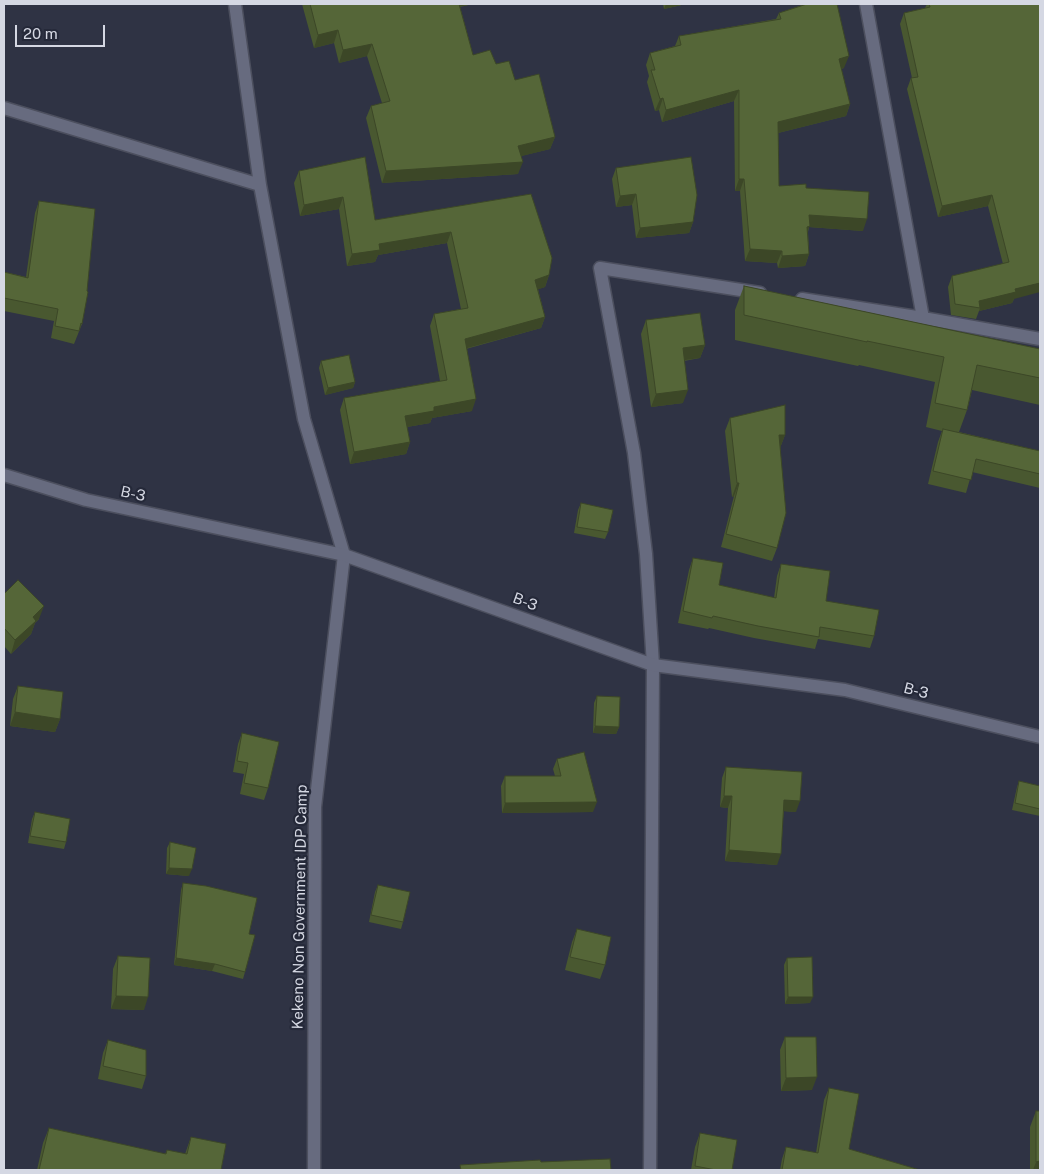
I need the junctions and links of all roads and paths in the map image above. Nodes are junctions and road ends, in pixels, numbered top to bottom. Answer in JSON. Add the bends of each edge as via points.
{"nodes":[{"id":1,"x":236,"y":4,"type":"edge"},
{"id":2,"x":866,"y":4,"type":"edge"},
{"id":3,"x":4,"y":108,"type":"edge"},
{"id":4,"x":260,"y":185,"type":"junction"},
{"id":5,"x":923,"y":318,"type":"junction"},
{"id":6,"x":1040,"y":339,"type":"edge"},
{"id":7,"x":4,"y":475,"type":"edge"},
{"id":8,"x":344,"y":555,"type":"junction"},
{"id":9,"x":653,"y":665,"type":"junction"},
{"id":10,"x":1040,"y":737,"type":"edge"},
{"id":11,"x":314,"y":1170,"type":"edge"},
{"id":12,"x":650,"y":1170,"type":"edge"}],
"edges":[{"from":1,"to":4,"type":"street"},
{"from":2,"to":5,"type":"street"},
{"from":3,"to":4,"type":"street"},
{"from":4,"to":8,"type":"street","via":[[304,420]]},
{"from":5,"to":6,"type":"street"},
{"from":5,"to":9,"type":"street","via":[[600,268],[634,453],[646,554]]},
{"from":7,"to":8,"type":"street","name":"B-3","via":[[86,500]]},
{"from":8,"to":9,"type":"street","name":"B-3"},
{"from":8,"to":11,"type":"street","name":"Kekeno Non Government IDP Camp","via":[[315,807]]},
{"from":9,"to":10,"type":"street","name":"B-3","via":[[845,690]]},
{"from":9,"to":12,"type":"street"}]}
